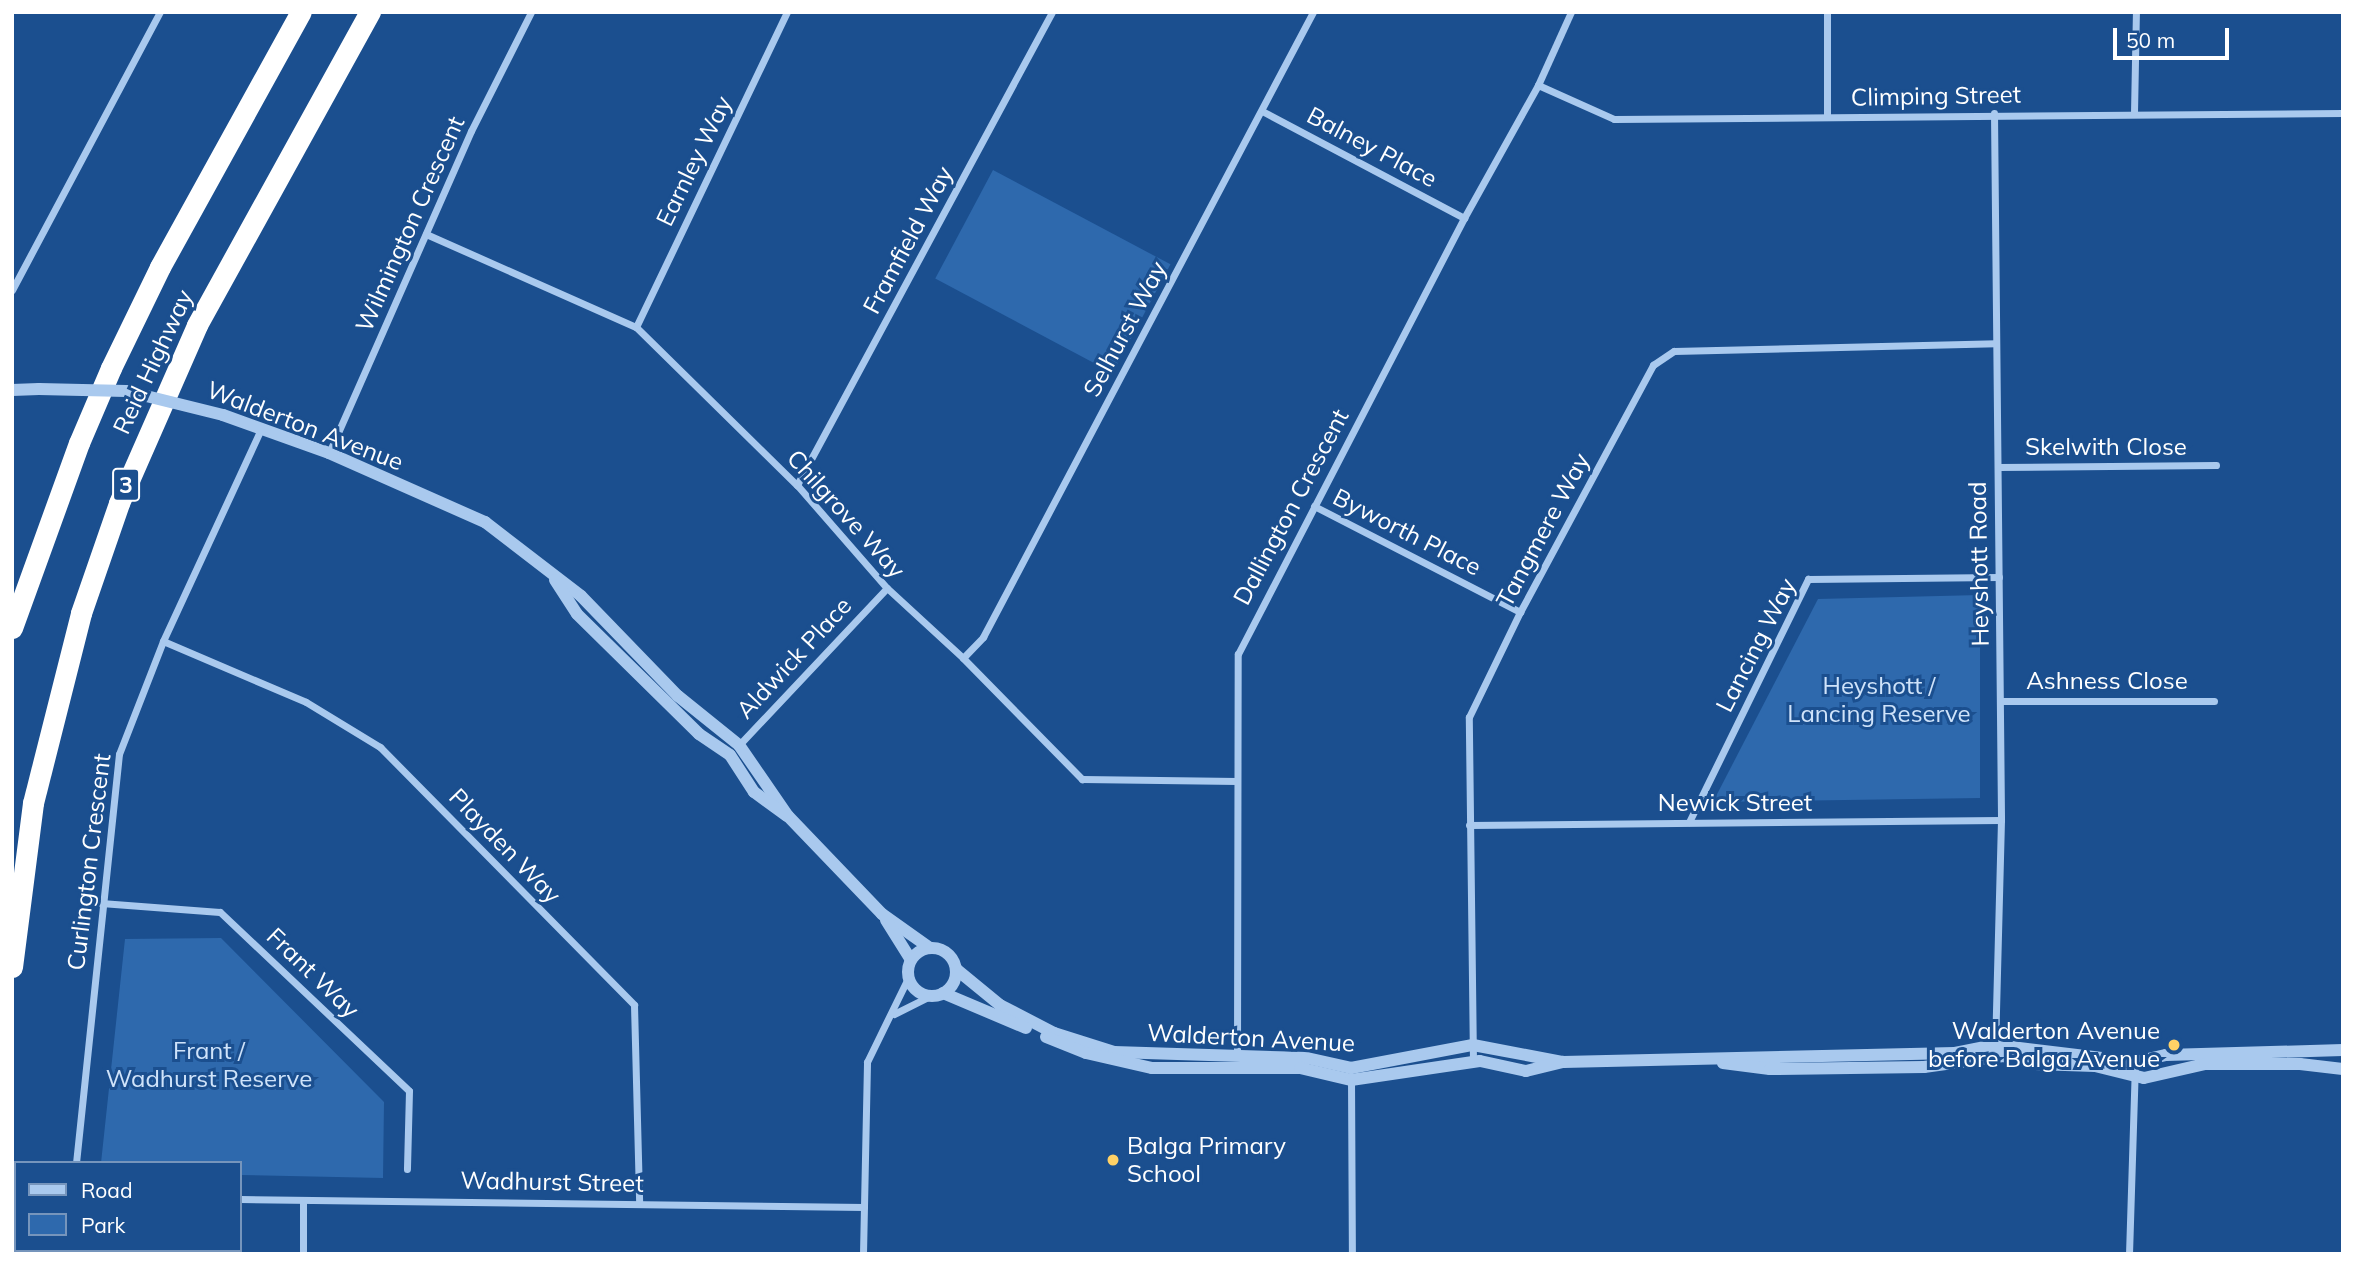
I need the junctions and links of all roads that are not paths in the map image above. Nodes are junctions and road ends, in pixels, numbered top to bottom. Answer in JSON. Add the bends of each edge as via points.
{"nodes":[{"id":1,"x":160,"y":12,"type":"edge"},
{"id":2,"x":301,"y":12,"type":"edge"},
{"id":3,"x":370,"y":12,"type":"edge"},
{"id":4,"x":531,"y":12,"type":"edge"},
{"id":5,"x":787,"y":12,"type":"edge"},
{"id":6,"x":1052,"y":12,"type":"edge"},
{"id":7,"x":1312,"y":12,"type":"edge"},
{"id":8,"x":1571,"y":12,"type":"edge"},
{"id":9,"x":1826,"y":12,"type":"edge"},
{"id":10,"x":2136,"y":12,"type":"edge"},
{"id":11,"x":1538,"y":85,"type":"junction"},
{"id":12,"x":1262,"y":111,"type":"junction"},
{"id":13,"x":1994,"y":113,"type":"junction"},
{"id":14,"x":2134,"y":113,"type":"junction"},
{"id":15,"x":2343,"y":113,"type":"edge"},
{"id":16,"x":1826,"y":117,"type":"junction"},
{"id":17,"x":1464,"y":218,"type":"junction"},
{"id":18,"x":426,"y":234,"type":"junction"},
{"id":19,"x":12,"y":290,"type":"edge"},
{"id":20,"x":635,"y":327,"type":"junction"},
{"id":21,"x":1996,"y":343,"type":"junction"},
{"id":22,"x":12,"y":390,"type":"edge"},
{"id":23,"x":262,"y":428,"type":"junction"},
{"id":24,"x":329,"y":453,"type":"junction"},
{"id":25,"x":2216,"y":465,"type":"dead end"},
{"id":26,"x":1998,"y":467,"type":"junction"},
{"id":27,"x":797,"y":485,"type":"junction"},
{"id":28,"x":1314,"y":506,"type":"junction"},
{"id":29,"x":1999,"y":577,"type":"junction"},
{"id":30,"x":887,"y":588,"type":"junction"},
{"id":31,"x":1520,"y":612,"type":"junction"},
{"id":32,"x":12,"y":628,"type":"edge"},
{"id":33,"x":163,"y":641,"type":"junction"},
{"id":34,"x":963,"y":658,"type":"junction"},
{"id":35,"x":2000,"y":701,"type":"junction"},
{"id":36,"x":2214,"y":701,"type":"dead end"},
{"id":37,"x":735,"y":750,"type":"junction"},
{"id":38,"x":1237,"y":781,"type":"junction"},
{"id":39,"x":2001,"y":820,"type":"junction"},
{"id":40,"x":1689,"y":822,"type":"junction"},
{"id":41,"x":1469,"y":825,"type":"junction"},
{"id":42,"x":101,"y":903,"type":"junction"},
{"id":43,"x":882,"y":914,"type":"junction"},
{"id":44,"x":930,"y":948,"type":"junction"},
{"id":45,"x":911,"y":960,"type":"junction"},
{"id":46,"x":12,"y":967,"type":"edge"},
{"id":47,"x":956,"y":969,"type":"junction"},
{"id":48,"x":908,"y":978,"type":"junction"},
{"id":49,"x":943,"y":993,"type":"junction"},
{"id":50,"x":930,"y":996,"type":"junction"},
{"id":51,"x":893,"y":1014,"type":"junction"},
{"id":52,"x":1473,"y":1045,"type":"junction"},
{"id":53,"x":2343,"y":1049,"type":"edge"},
{"id":54,"x":1994,"y":1051,"type":"junction"},
{"id":55,"x":1474,"y":1062,"type":"junction"},
{"id":56,"x":1563,"y":1062,"type":"junction"},
{"id":57,"x":2135,"y":1062,"type":"junction"},
{"id":58,"x":1237,"y":1064,"type":"junction"},
{"id":59,"x":2343,"y":1069,"type":"edge"},
{"id":60,"x":1351,"y":1074,"type":"junction"},
{"id":61,"x":2134,"y":1077,"type":"junction"},
{"id":62,"x":76,"y":1161,"type":"edge"},
{"id":63,"x":407,"y":1169,"type":"dead end"},
{"id":64,"x":242,"y":1199,"type":"edge"},
{"id":65,"x":303,"y":1200,"type":"junction"},
{"id":66,"x":639,"y":1202,"type":"junction"},
{"id":67,"x":863,"y":1207,"type":"junction"},
{"id":68,"x":303,"y":1254,"type":"edge"},
{"id":69,"x":863,"y":1254,"type":"edge"},
{"id":70,"x":1352,"y":1254,"type":"edge"},
{"id":71,"x":2129,"y":1254,"type":"edge"}],
"edges":[{"from":1,"to":19,"type":"street"},
{"from":2,"to":32,"type":"highway","name":"Reid Highway","via":[[160,267],[111,368]]},
{"from":3,"to":46,"type":"highway","name":"Reid Highway","number":"3","via":[[197,325],[119,503],[81,613],[33,803]]},
{"from":4,"to":18,"type":"street","name":"Wilmington Crescent"},
{"from":5,"to":20,"type":"street","name":"Earnley Way"},
{"from":6,"to":27,"type":"street","name":"Framfield Way"},
{"from":7,"to":12,"type":"street","name":"Selhurst Way"},
{"from":8,"to":11,"type":"street","name":"Dallington Crescent"},
{"from":9,"to":16,"type":"street"},
{"from":10,"to":14,"type":"street"},
{"from":11,"to":16,"type":"street","name":"Climping Street","via":[[1614,119]]},
{"from":11,"to":17,"type":"street","name":"Dallington Crescent"},
{"from":12,"to":17,"type":"street","name":"Balney Place"},
{"from":12,"to":34,"type":"street","name":"Selhurst Way","via":[[983,637]]},
{"from":13,"to":14,"type":"street","name":"Climping Street"},
{"from":13,"to":16,"type":"street","name":"Climping Street"},
{"from":13,"to":21,"type":"street","name":"Heyshott Road"},
{"from":14,"to":15,"type":"street","name":"Climping Street"},
{"from":17,"to":28,"type":"street","name":"Dallington Crescent"},
{"from":18,"to":20,"type":"street","name":"Chilgrove Way"},
{"from":18,"to":24,"type":"street","name":"Wilmington Crescent"},
{"from":20,"to":27,"type":"street","name":"Chilgrove Way"},
{"from":21,"to":26,"type":"street","name":"Heyshott Road"},
{"from":21,"to":31,"type":"street","name":"Tangmere Way","via":[[1674,351],[1662,355]]},
{"from":22,"to":23,"type":"street","name":"Walderton Avenue","bridge":true,"via":[[126,391]]},
{"from":23,"to":24,"type":"street","name":"Walderton Avenue"},
{"from":23,"to":33,"type":"street","name":"Curlington Crescent"},
{"from":24,"to":37,"type":"street","name":"Walderton Avenue","via":[[485,522],[581,596],[633,659]]},
{"from":25,"to":26,"type":"street","name":"Skelwith Close"},
{"from":26,"to":29,"type":"street","name":"Heyshott Road"},
{"from":27,"to":30,"type":"street","name":"Chilgrove Way"},
{"from":28,"to":31,"type":"street","name":"Byworth Place"},
{"from":28,"to":38,"type":"street","name":"Dallington Crescent","via":[[1238,654]]},
{"from":29,"to":35,"type":"street","name":"Heyshott Road"},
{"from":29,"to":40,"type":"street","name":"Lancing Way","via":[[1808,579]]},
{"from":30,"to":34,"type":"street","name":"Chilgrove Way"},
{"from":30,"to":37,"type":"street","name":"Aldwick Place"},
{"from":31,"to":41,"type":"street","name":"Tangmere Way","via":[[1469,718]]},
{"from":33,"to":42,"type":"street","name":"Curlington Crescent","via":[[119,754]]},
{"from":33,"to":66,"type":"street","name":"Playden Way","via":[[306,702],[380,747],[634,1005]]},
{"from":34,"to":38,"type":"street","name":"Chilgrove Way","via":[[1082,779]]},
{"from":35,"to":36,"type":"street","name":"Ashness Close"},
{"from":35,"to":39,"type":"street","name":"Heyshott Road"},
{"from":37,"to":43,"type":"street","name":"Walderton Avenue","via":[[788,816]]},
{"from":38,"to":58,"type":"street","name":"Dallington Crescent"},
{"from":39,"to":40,"type":"street","name":"Newick Street"},
{"from":39,"to":54,"type":"street","name":"Heyshott Road"},
{"from":40,"to":41,"type":"street","name":"Newick Street"},
{"from":41,"to":52,"type":"street","name":"Tangmere Way"},
{"from":42,"to":62,"type":"street","name":"Curlington Crescent"},
{"from":42,"to":63,"type":"street","name":"Frant Way","via":[[220,912],[408,1091]]},
{"from":43,"to":44,"type":"street","name":"Walderton Avenue"},
{"from":43,"to":45,"type":"street","name":"Walderton Avenue"},
{"from":44,"to":45,"type":"street"},
{"from":44,"to":47,"type":"street","via":[[947,954]]},
{"from":45,"to":48,"type":"street"},
{"from":47,"to":49,"type":"street","via":[[951,987]]},
{"from":47,"to":58,"type":"street","name":"Walderton Avenue","via":[[1000,1005],[1054,1033],[1114,1052]]},
{"from":48,"to":50,"type":"street","via":[[916,990]]},
{"from":48,"to":51,"type":"street"},
{"from":49,"to":50,"type":"street"},
{"from":49,"to":58,"type":"street","name":"Walderton Avenue","via":[[1086,1053],[1152,1068]]},
{"from":50,"to":51,"type":"street"},
{"from":51,"to":67,"type":"street","via":[[874,1040],[867,1062]]},
{"from":52,"to":55,"type":"street","name":"Tangmere Way"},
{"from":52,"to":56,"type":"street","name":"Walderton Avenue"},
{"from":52,"to":60,"type":"street","name":"Walderton Avenue"},
{"from":53,"to":57,"type":"street","name":"Walderton Avenue","via":[[2166,1055]]},
{"from":54,"to":56,"type":"street","name":"Walderton Avenue"},
{"from":54,"to":57,"type":"street","name":"Walderton Avenue"},
{"from":54,"to":61,"type":"street","name":"Walderton Avenue","via":[[2095,1066]]},
{"from":55,"to":56,"type":"street","name":"Walderton Avenue","via":[[1525,1070]]},
{"from":55,"to":60,"type":"street","name":"Walderton Avenue"},
{"from":57,"to":61,"type":"street"},
{"from":58,"to":60,"type":"street","name":"Walderton Avenue"},
{"from":59,"to":61,"type":"street","name":"Walderton Avenue","via":[[2206,1064]]},
{"from":60,"to":70,"type":"street"},
{"from":61,"to":71,"type":"street"},
{"from":64,"to":65,"type":"street","name":"Wadhurst Street"},
{"from":65,"to":66,"type":"street","name":"Wadhurst Street"},
{"from":65,"to":68,"type":"street"},
{"from":66,"to":67,"type":"street","name":"Wadhurst Street"},
{"from":67,"to":69,"type":"street"}]}
